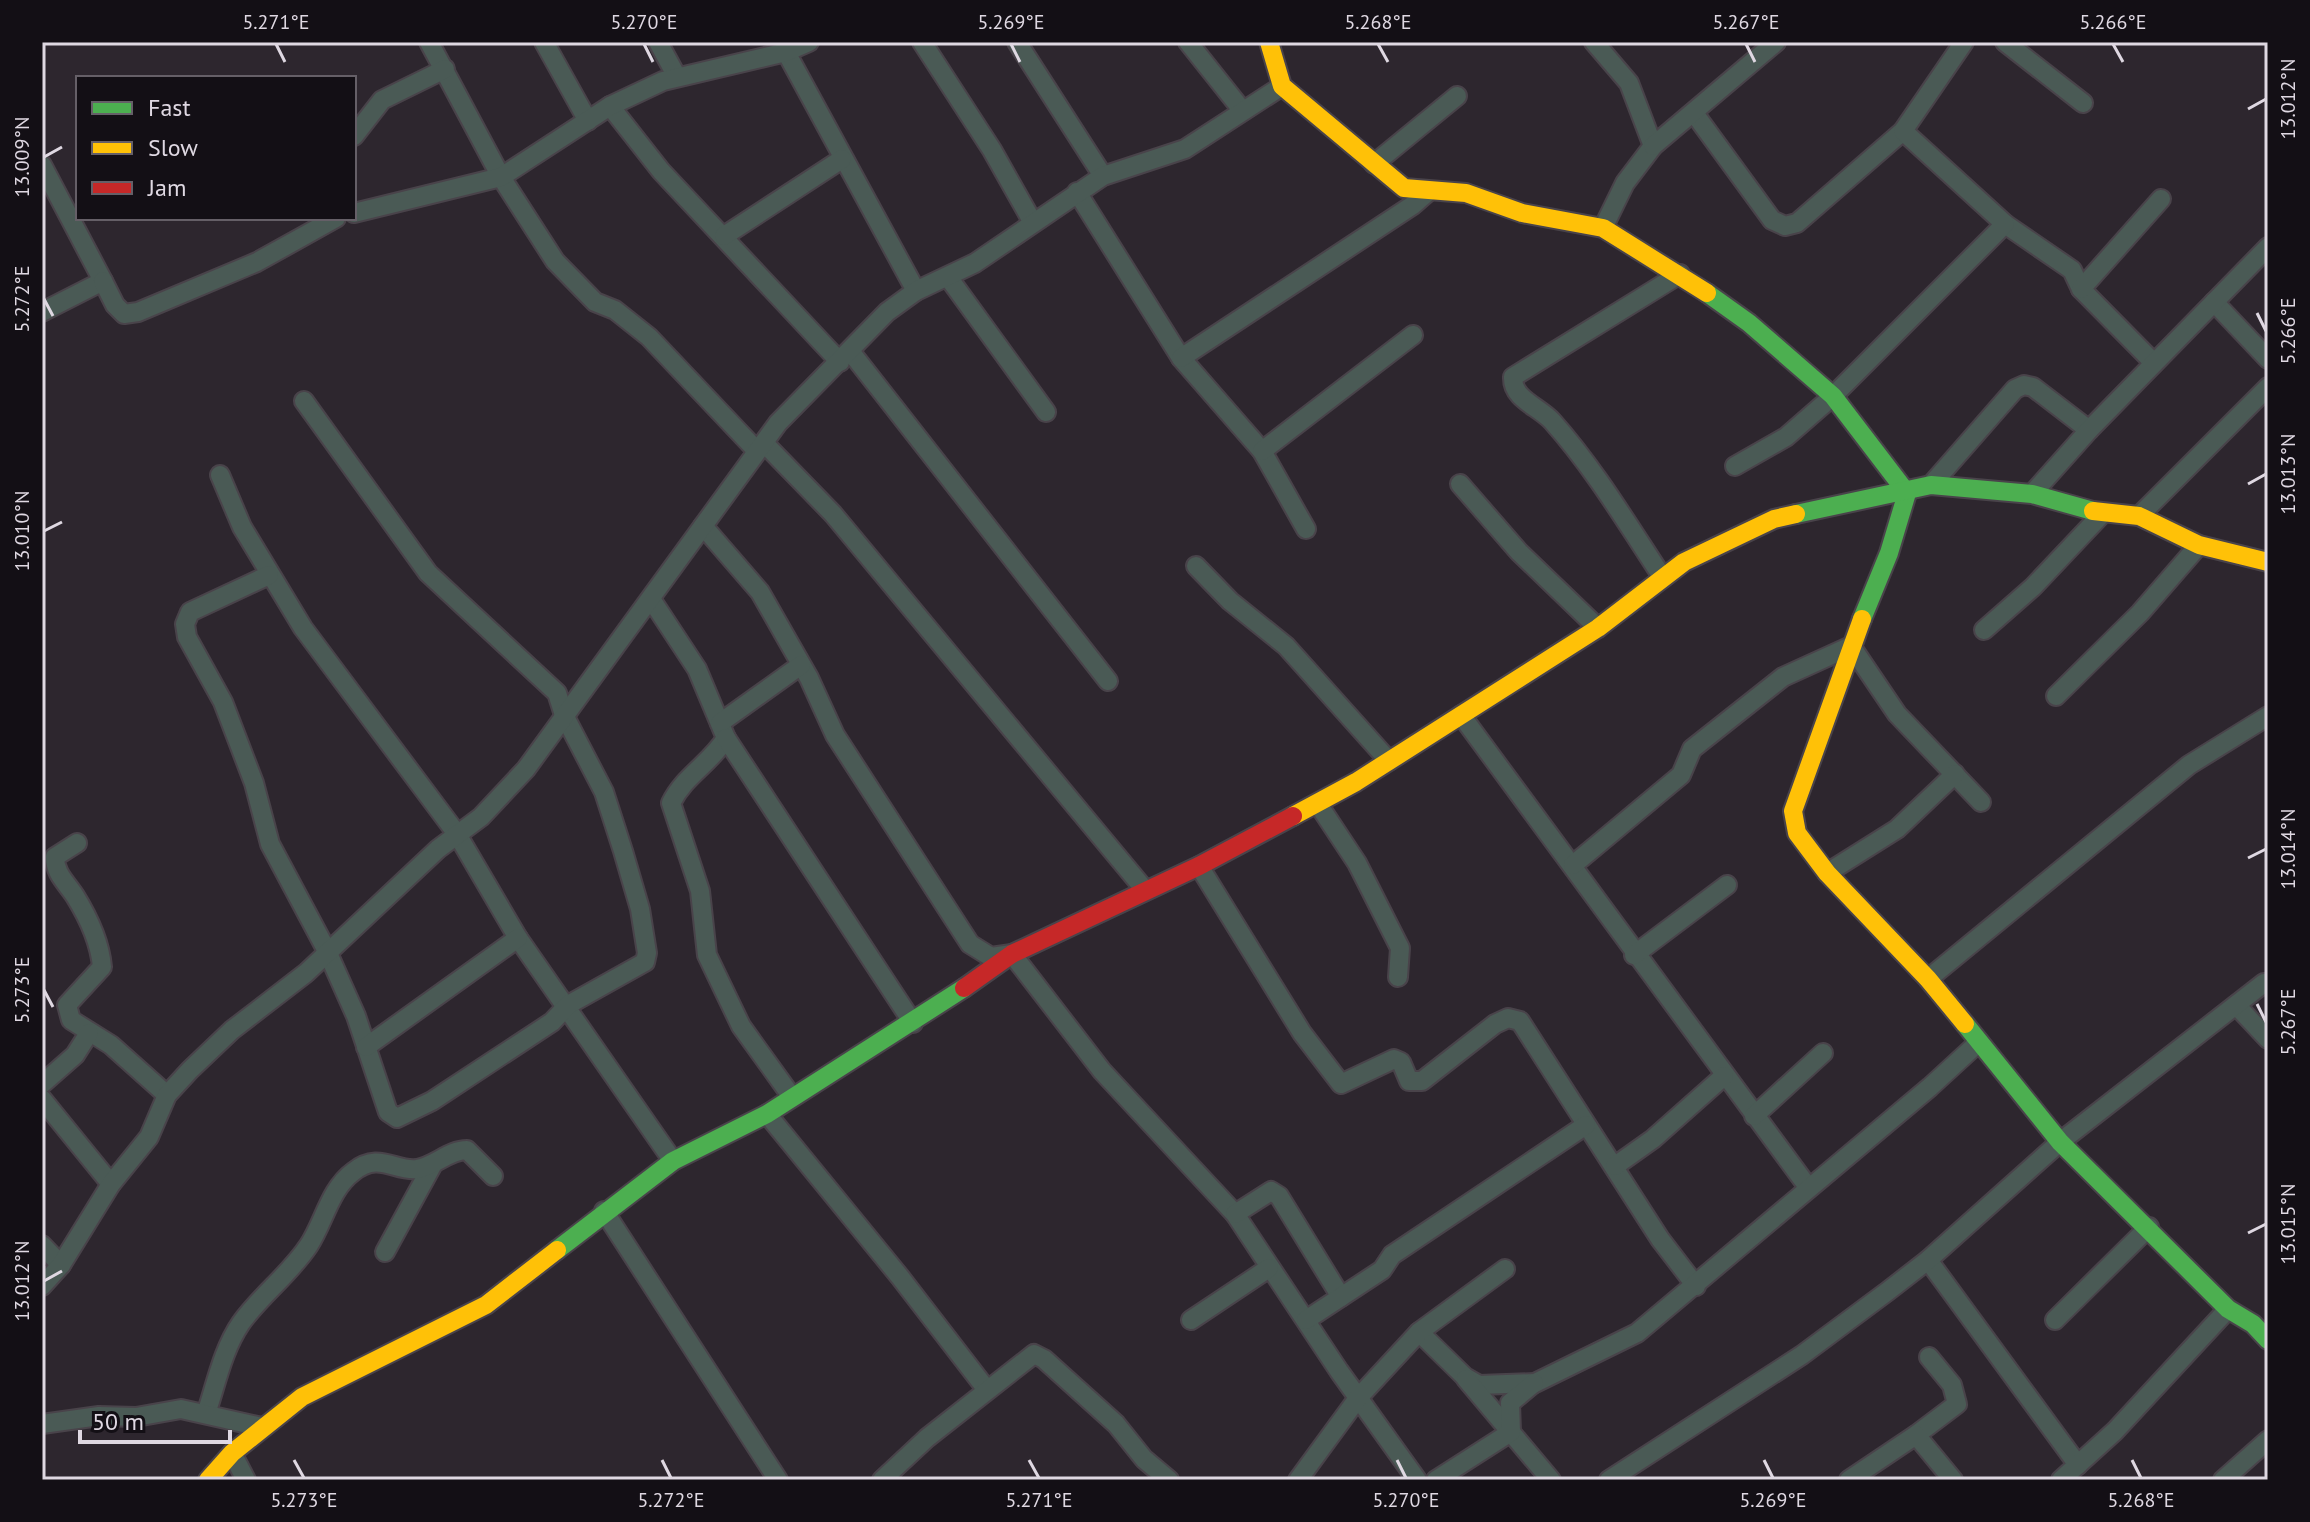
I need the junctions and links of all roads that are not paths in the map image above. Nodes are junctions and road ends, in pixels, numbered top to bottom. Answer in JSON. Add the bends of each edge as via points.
{"nodes":[{"id":1,"x":429,"y":42,"type":"edge"},
{"id":2,"x":544,"y":42,"type":"edge"},
{"id":3,"x":658,"y":42,"type":"edge"},
{"id":4,"x":809,"y":42,"type":"edge"},
{"id":5,"x":922,"y":42,"type":"edge"},
{"id":6,"x":1017,"y":42,"type":"edge"},
{"id":7,"x":1188,"y":42,"type":"edge"},
{"id":8,"x":1269,"y":42,"type":"edge"},
{"id":9,"x":1594,"y":42,"type":"edge"},
{"id":10,"x":1776,"y":42,"type":"edge"},
{"id":11,"x":1964,"y":42,"type":"edge"},
{"id":12,"x":2005,"y":42,"type":"edge"},
{"id":13,"x":786,"y":52,"type":"junction"},
{"id":14,"x":445,"y":69,"type":"junction"},
{"id":15,"x":677,"y":77,"type":"junction"},
{"id":16,"x":1282,"y":86,"type":"junction"},
{"id":17,"x":1457,"y":96,"type":"dead end"},
{"id":18,"x":2083,"y":103,"type":"dead end"},
{"id":19,"x":610,"y":106,"type":"junction"},
{"id":20,"x":1242,"y":110,"type":"junction"},
{"id":21,"x":1694,"y":113,"type":"junction"},
{"id":22,"x":588,"y":121,"type":"junction"},
{"id":23,"x":1903,"y":131,"type":"junction"},
{"id":24,"x":356,"y":133,"type":"edge"},
{"id":25,"x":1653,"y":146,"type":"junction"},
{"id":26,"x":842,"y":159,"type":"junction"},
{"id":27,"x":1374,"y":164,"type":"junction"},
{"id":28,"x":42,"y":165,"type":"edge"},
{"id":29,"x":1103,"y":176,"type":"junction"},
{"id":30,"x":501,"y":177,"type":"junction"},
{"id":31,"x":1429,"y":191,"type":"junction"},
{"id":32,"x":1077,"y":192,"type":"junction"},
{"id":33,"x":2161,"y":199,"type":"dead end"},
{"id":34,"x":356,"y":213,"type":"edge"},
{"id":35,"x":328,"y":220,"type":"edge"},
{"id":36,"x":1032,"y":221,"type":"junction"},
{"id":37,"x":2005,"y":224,"type":"junction"},
{"id":38,"x":1603,"y":228,"type":"junction"},
{"id":39,"x":724,"y":236,"type":"junction"},
{"id":40,"x":2268,"y":247,"type":"edge"},
{"id":41,"x":1680,"y":274,"type":"junction"},
{"id":42,"x":948,"y":277,"type":"junction"},
{"id":43,"x":103,"y":281,"type":"junction"},
{"id":44,"x":2081,"y":289,"type":"junction"},
{"id":45,"x":916,"y":291,"type":"junction"},
{"id":46,"x":2214,"y":302,"type":"junction"},
{"id":47,"x":42,"y":312,"type":"edge"},
{"id":48,"x":1413,"y":335,"type":"dead end"},
{"id":49,"x":845,"y":356,"type":"junction"},
{"id":50,"x":1181,"y":358,"type":"junction"},
{"id":51,"x":2268,"y":359,"type":"edge"},
{"id":52,"x":2154,"y":363,"type":"junction"},
{"id":53,"x":2268,"y":387,"type":"edge"},
{"id":54,"x":1833,"y":396,"type":"junction"},
{"id":55,"x":304,"y":401,"type":"dead end"},
{"id":56,"x":1046,"y":412,"type":"dead end"},
{"id":57,"x":2089,"y":430,"type":"junction"},
{"id":58,"x":760,"y":447,"type":"junction"},
{"id":59,"x":1262,"y":451,"type":"junction"},
{"id":60,"x":1735,"y":466,"type":"dead end"},
{"id":61,"x":220,"y":475,"type":"dead end"},
{"id":62,"x":1460,"y":484,"type":"dead end"},
{"id":63,"x":1931,"y":485,"type":"junction"},
{"id":64,"x":1907,"y":493,"type":"junction"},
{"id":65,"x":2032,"y":494,"type":"junction"},
{"id":66,"x":2102,"y":514,"type":"junction"},
{"id":67,"x":2139,"y":516,"type":"junction"},
{"id":68,"x":703,"y":526,"type":"junction"},
{"id":69,"x":1306,"y":529,"type":"dead end"},
{"id":70,"x":2199,"y":545,"type":"junction"},
{"id":71,"x":2268,"y":562,"type":"edge"},
{"id":72,"x":1196,"y":566,"type":"dead end"},
{"id":73,"x":269,"y":575,"type":"junction"},
{"id":74,"x":1663,"y":578,"type":"junction"},
{"id":75,"x":651,"y":599,"type":"junction"},
{"id":76,"x":1598,"y":628,"type":"junction"},
{"id":77,"x":1984,"y":630,"type":"dead end"},
{"id":78,"x":1851,"y":646,"type":"junction"},
{"id":79,"x":801,"y":665,"type":"junction"},
{"id":80,"x":1108,"y":681,"type":"dead end"},
{"id":81,"x":2056,"y":696,"type":"dead end"},
{"id":82,"x":564,"y":715,"type":"junction"},
{"id":83,"x":1461,"y":715,"type":"junction"},
{"id":84,"x":2268,"y":716,"type":"edge"},
{"id":85,"x":723,"y":730,"type":"junction"},
{"id":86,"x":1389,"y":761,"type":"junction"},
{"id":87,"x":1955,"y":774,"type":"junction"},
{"id":88,"x":1981,"y":802,"type":"dead end"},
{"id":89,"x":1318,"y":804,"type":"junction"},
{"id":90,"x":457,"y":834,"type":"junction"},
{"id":91,"x":77,"y":843,"type":"dead end"},
{"id":92,"x":1573,"y":865,"type":"junction"},
{"id":93,"x":1199,"y":866,"type":"junction"},
{"id":94,"x":1827,"y":873,"type":"junction"},
{"id":95,"x":1727,"y":885,"type":"dead end"},
{"id":96,"x":1145,"y":890,"type":"junction"},
{"id":97,"x":518,"y":938,"type":"junction"},
{"id":98,"x":327,"y":951,"type":"junction"},
{"id":99,"x":1012,"y":954,"type":"junction"},
{"id":100,"x":1634,"y":955,"type":"junction"},
{"id":101,"x":1398,"y":977,"type":"dead end"},
{"id":102,"x":1928,"y":979,"type":"junction"},
{"id":103,"x":2264,"y":983,"type":"dead end"},
{"id":104,"x":568,"y":1005,"type":"junction"},
{"id":105,"x":2236,"y":1005,"type":"junction"},
{"id":106,"x":913,"y":1023,"type":"junction"},
{"id":107,"x":89,"y":1033,"type":"junction"},
{"id":108,"x":2268,"y":1039,"type":"edge"},
{"id":109,"x":1979,"y":1042,"type":"junction"},
{"id":110,"x":366,"y":1047,"type":"junction"},
{"id":111,"x":1823,"y":1053,"type":"dead end"},
{"id":112,"x":1724,"y":1076,"type":"junction"},
{"id":113,"x":42,"y":1084,"type":"edge"},
{"id":114,"x":167,"y":1095,"type":"junction"},
{"id":115,"x":792,"y":1097,"type":"junction"},
{"id":116,"x":42,"y":1099,"type":"edge"},
{"id":117,"x":767,"y":1114,"type":"junction"},
{"id":118,"x":1754,"y":1116,"type":"junction"},
{"id":119,"x":1586,"y":1125,"type":"junction"},
{"id":120,"x":2060,"y":1142,"type":"junction"},
{"id":121,"x":673,"y":1161,"type":"junction"},
{"id":122,"x":433,"y":1164,"type":"junction"},
{"id":123,"x":1615,"y":1166,"type":"junction"},
{"id":124,"x":493,"y":1176,"type":"dead end"},
{"id":125,"x":111,"y":1184,"type":"junction"},
{"id":126,"x":1808,"y":1187,"type":"junction"},
{"id":127,"x":604,"y":1211,"type":"junction"},
{"id":128,"x":1235,"y":1214,"type":"junction"},
{"id":129,"x":2149,"y":1227,"type":"junction"},
{"id":130,"x":42,"y":1245,"type":"edge"},
{"id":131,"x":385,"y":1252,"type":"dead end"},
{"id":132,"x":1928,"y":1260,"type":"junction"},
{"id":133,"x":61,"y":1265,"type":"junction"},
{"id":134,"x":1269,"y":1268,"type":"junction"},
{"id":135,"x":1505,"y":1269,"type":"dead end"},
{"id":136,"x":42,"y":1286,"type":"edge"},
{"id":137,"x":1696,"y":1286,"type":"junction"},
{"id":138,"x":1341,"y":1297,"type":"junction"},
{"id":139,"x":2228,"y":1309,"type":"junction"},
{"id":140,"x":2260,"y":1319,"type":"edge"},
{"id":141,"x":1191,"y":1320,"type":"dead end"},
{"id":142,"x":1306,"y":1320,"type":"junction"},
{"id":143,"x":2055,"y":1320,"type":"dead end"},
{"id":144,"x":1419,"y":1332,"type":"junction"},
{"id":145,"x":2268,"y":1340,"type":"edge"},
{"id":146,"x":1929,"y":1357,"type":"dead end"},
{"id":147,"x":1465,"y":1377,"type":"junction"},
{"id":148,"x":1535,"y":1383,"type":"junction"},
{"id":149,"x":987,"y":1390,"type":"junction"},
{"id":150,"x":1358,"y":1398,"type":"junction"},
{"id":151,"x":206,"y":1414,"type":"junction"},
{"id":152,"x":42,"y":1424,"type":"edge"},
{"id":153,"x":262,"y":1427,"type":"junction"},
{"id":154,"x":1511,"y":1432,"type":"junction"},
{"id":155,"x":1916,"y":1435,"type":"junction"},
{"id":156,"x":2268,"y":1440,"type":"edge"},
{"id":157,"x":232,"y":1453,"type":"junction"},
{"id":158,"x":2078,"y":1465,"type":"junction"},
{"id":159,"x":208,"y":1480,"type":"edge"},
{"id":160,"x":246,"y":1480,"type":"edge"},
{"id":161,"x":778,"y":1480,"type":"edge"},
{"id":162,"x":882,"y":1480,"type":"edge"},
{"id":163,"x":1169,"y":1480,"type":"edge"},
{"id":164,"x":1298,"y":1480,"type":"edge"},
{"id":165,"x":1417,"y":1480,"type":"edge"},
{"id":166,"x":1436,"y":1480,"type":"edge"},
{"id":167,"x":1551,"y":1480,"type":"edge"},
{"id":168,"x":1609,"y":1480,"type":"edge"},
{"id":169,"x":1849,"y":1480,"type":"edge"},
{"id":170,"x":1953,"y":1480,"type":"edge"},
{"id":171,"x":2061,"y":1480,"type":"edge"},
{"id":172,"x":2223,"y":1480,"type":"edge"}],
"edges":[{"from":1,"to":14,"type":"street"},
{"from":2,"to":22,"type":"street"},
{"from":3,"to":15,"type":"street"},
{"from":4,"to":13,"type":"street"},
{"from":5,"to":36,"type":"street"},
{"from":6,"to":29,"type":"street"},
{"from":7,"to":20,"type":"street"},
{"from":8,"to":16,"type":"street"},
{"from":9,"to":25,"type":"street","via":[[1629,83]]},
{"from":10,"to":21,"type":"street"},
{"from":11,"to":23,"type":"street"},
{"from":12,"to":18,"type":"street"},
{"from":13,"to":15,"type":"street"},
{"from":13,"to":26,"type":"street"},
{"from":14,"to":24,"type":"street","via":[[382,100]]},
{"from":14,"to":30,"type":"street"},
{"from":15,"to":19,"type":"street"},
{"from":16,"to":20,"type":"street"},
{"from":16,"to":27,"type":"street"},
{"from":17,"to":27,"type":"street"},
{"from":19,"to":22,"type":"street"},
{"from":19,"to":39,"type":"street","via":[[661,171]]},
{"from":20,"to":29,"type":"street","via":[[1185,149]]},
{"from":21,"to":23,"type":"street","via":[[1772,220],[1785,226],[1797,223]]},
{"from":21,"to":25,"type":"street"},
{"from":22,"to":30,"type":"street"},
{"from":23,"to":37,"type":"street"},
{"from":25,"to":38,"type":"street","via":[[1625,183]]},
{"from":26,"to":39,"type":"street"},
{"from":26,"to":45,"type":"street"},
{"from":27,"to":31,"type":"street","via":[[1404,188]]},
{"from":28,"to":43,"type":"street"},
{"from":29,"to":32,"type":"street"},
{"from":30,"to":34,"type":"street"},
{"from":30,"to":58,"type":"street","via":[[555,261],[595,302],[615,310],[649,337]]},
{"from":31,"to":38,"type":"street","via":[[1466,193],[1522,213]]},
{"from":31,"to":50,"type":"street"},
{"from":32,"to":36,"type":"street"},
{"from":32,"to":50,"type":"street"},
{"from":33,"to":44,"type":"street"},
{"from":35,"to":43,"type":"street","via":[[269,256],[138,312],[124,314]]},
{"from":36,"to":42,"type":"street"},
{"from":37,"to":44,"type":"street","via":[[2072,270]]},
{"from":37,"to":54,"type":"street"},
{"from":38,"to":41,"type":"street"},
{"from":39,"to":49,"type":"street"},
{"from":40,"to":46,"type":"street"},
{"from":41,"to":54,"type":"street","via":[[1749,323]]},
{"from":41,"to":74,"type":"street","via":[[1513,377],[1512,386],[1551,420],[1587,465]]},
{"from":42,"to":45,"type":"street"},
{"from":42,"to":56,"type":"street"},
{"from":43,"to":47,"type":"street"},
{"from":44,"to":52,"type":"street"},
{"from":45,"to":49,"type":"street","via":[[887,312]]},
{"from":46,"to":51,"type":"street"},
{"from":46,"to":52,"type":"street"},
{"from":48,"to":59,"type":"street"},
{"from":49,"to":58,"type":"street"},
{"from":49,"to":80,"type":"street"},
{"from":50,"to":59,"type":"street"},
{"from":52,"to":57,"type":"street"},
{"from":53,"to":67,"type":"street"},
{"from":54,"to":60,"type":"street","via":[[1786,437]]},
{"from":54,"to":64,"type":"street"},
{"from":55,"to":82,"type":"street","via":[[428,573],[557,693]]},
{"from":57,"to":63,"type":"street","via":[[2024,385]]},
{"from":57,"to":65,"type":"street"},
{"from":58,"to":68,"type":"street"},
{"from":58,"to":96,"type":"street","via":[[833,514]]},
{"from":59,"to":69,"type":"street"},
{"from":61,"to":73,"type":"street"},
{"from":62,"to":76,"type":"street","via":[[1519,552]]},
{"from":63,"to":64,"type":"street"},
{"from":63,"to":65,"type":"street"},
{"from":64,"to":74,"type":"street","via":[[1774,519],[1684,562]]},
{"from":64,"to":78,"type":"street"},
{"from":65,"to":66,"type":"street"},
{"from":66,"to":67,"type":"street"},
{"from":66,"to":77,"type":"street"},
{"from":67,"to":70,"type":"street"},
{"from":68,"to":75,"type":"street"},
{"from":68,"to":79,"type":"street","via":[[760,592]]},
{"from":70,"to":71,"type":"street"},
{"from":70,"to":81,"type":"street"},
{"from":72,"to":86,"type":"street","via":[[1286,646]]},
{"from":73,"to":90,"type":"street","via":[[361,709]]},
{"from":73,"to":98,"type":"street","via":[[190,612],[187,637],[238,738],[270,844]]},
{"from":74,"to":76,"type":"street"},
{"from":75,"to":82,"type":"street"},
{"from":75,"to":85,"type":"street","via":[[697,669]]},
{"from":76,"to":83,"type":"street"},
{"from":78,"to":87,"type":"street","via":[[1897,714]]},
{"from":78,"to":92,"type":"street","via":[[1783,677],[1692,749],[1681,775]]},
{"from":78,"to":94,"type":"street","via":[[1793,811],[1797,833]]},
{"from":79,"to":85,"type":"street"},
{"from":79,"to":99,"type":"street","via":[[835,735],[970,944],[991,957]]},
{"from":82,"to":90,"type":"street","via":[[526,769],[481,817]]},
{"from":82,"to":104,"type":"street","via":[[604,792],[640,909],[647,953],[645,962]]},
{"from":83,"to":86,"type":"street"},
{"from":83,"to":92,"type":"street"},
{"from":84,"to":102,"type":"street","via":[[2189,765]]},
{"from":85,"to":106,"type":"street"},
{"from":85,"to":115,"type":"street","via":[[720,748],[679,786],[671,803],[700,891],[707,955],[741,1026]]},
{"from":86,"to":89,"type":"street"},
{"from":87,"to":88,"type":"street"},
{"from":87,"to":94,"type":"street","via":[[1897,829]]},
{"from":89,"to":93,"type":"street"},
{"from":89,"to":101,"type":"street","via":[[1357,863],[1400,948]]},
{"from":90,"to":97,"type":"street"},
{"from":90,"to":98,"type":"street"},
{"from":91,"to":107,"type":"street","via":[[55,857],[55,868],[100,948],[102,967],[67,1005],[71,1020]]},
{"from":92,"to":100,"type":"street"},
{"from":93,"to":96,"type":"street"},
{"from":93,"to":119,"type":"street","via":[[1302,1033],[1341,1084],[1394,1059],[1401,1062],[1409,1081],[1422,1081],[1508,1018],[1520,1021]]},
{"from":94,"to":102,"type":"street"},
{"from":95,"to":100,"type":"street"},
{"from":96,"to":99,"type":"street"},
{"from":97,"to":104,"type":"street"},
{"from":97,"to":110,"type":"street"},
{"from":98,"to":110,"type":"street"},
{"from":98,"to":114,"type":"street","via":[[232,1030]]},
{"from":99,"to":106,"type":"street"},
{"from":99,"to":128,"type":"street","via":[[1102,1071]]},
{"from":100,"to":112,"type":"street"},
{"from":102,"to":109,"type":"street"},
{"from":103,"to":105,"type":"street"},
{"from":104,"to":110,"type":"street","via":[[552,1022],[397,1118],[388,1112]]},
{"from":104,"to":121,"type":"street"},
{"from":105,"to":108,"type":"street"},
{"from":105,"to":120,"type":"street"},
{"from":106,"to":115,"type":"street"},
{"from":107,"to":113,"type":"street","via":[[75,1055]]},
{"from":107,"to":114,"type":"street","via":[[111,1045]]},
{"from":109,"to":120,"type":"street"},
{"from":109,"to":126,"type":"street"},
{"from":111,"to":118,"type":"street"},
{"from":112,"to":118,"type":"street"},
{"from":112,"to":123,"type":"street"},
{"from":114,"to":125,"type":"street","via":[[149,1137]]},
{"from":115,"to":117,"type":"street"},
{"from":116,"to":125,"type":"street"},
{"from":117,"to":121,"type":"street"},
{"from":117,"to":149,"type":"street"},
{"from":118,"to":126,"type":"street"},
{"from":119,"to":123,"type":"street"},
{"from":119,"to":138,"type":"street","via":[[1392,1255],[1382,1270]]},
{"from":120,"to":129,"type":"street"},
{"from":120,"to":132,"type":"street"},
{"from":121,"to":127,"type":"street"},
{"from":122,"to":124,"type":"street","via":[[456,1150],[467,1150]]},
{"from":122,"to":131,"type":"street"},
{"from":122,"to":151,"type":"street","via":[[414,1170],[375,1163],[341,1184],[309,1244],[230,1340]]},
{"from":123,"to":137,"type":"street"},
{"from":125,"to":133,"type":"street"},
{"from":126,"to":137,"type":"street"},
{"from":127,"to":153,"type":"street","via":[[486,1305],[302,1397]]},
{"from":127,"to":161,"type":"street"},
{"from":128,"to":134,"type":"street"},
{"from":128,"to":138,"type":"street","via":[[1260,1195],[1271,1191],[1279,1196]]},
{"from":129,"to":139,"type":"street"},
{"from":129,"to":143,"type":"street"},
{"from":130,"to":133,"type":"street"},
{"from":132,"to":158,"type":"street"},
{"from":132,"to":168,"type":"street","via":[[1802,1355]]},
{"from":133,"to":136,"type":"street"},
{"from":134,"to":141,"type":"street"},
{"from":134,"to":142,"type":"street"},
{"from":135,"to":144,"type":"street"},
{"from":137,"to":148,"type":"street","via":[[1637,1333]]},
{"from":138,"to":142,"type":"street"},
{"from":139,"to":140,"type":"street"},
{"from":139,"to":158,"type":"street"},
{"from":140,"to":145,"type":"street"},
{"from":142,"to":150,"type":"street"},
{"from":144,"to":147,"type":"street"},
{"from":144,"to":150,"type":"street"},
{"from":146,"to":155,"type":"street","via":[[1952,1385],[1957,1404]]},
{"from":147,"to":148,"type":"street","via":[[1479,1385]]},
{"from":147,"to":154,"type":"street"},
{"from":148,"to":154,"type":"street","via":[[1510,1403]]},
{"from":149,"to":162,"type":"street"},
{"from":149,"to":163,"type":"street","via":[[1034,1354],[1116,1424]]},
{"from":150,"to":164,"type":"street"},
{"from":150,"to":165,"type":"street"},
{"from":151,"to":152,"type":"street","via":[[181,1409]]},
{"from":151,"to":153,"type":"street"},
{"from":153,"to":157,"type":"street"},
{"from":154,"to":166,"type":"street"},
{"from":154,"to":167,"type":"street"},
{"from":155,"to":169,"type":"street"},
{"from":155,"to":170,"type":"street"},
{"from":156,"to":172,"type":"street"},
{"from":157,"to":159,"type":"street"},
{"from":157,"to":160,"type":"street"},
{"from":158,"to":171,"type":"street"}]}
